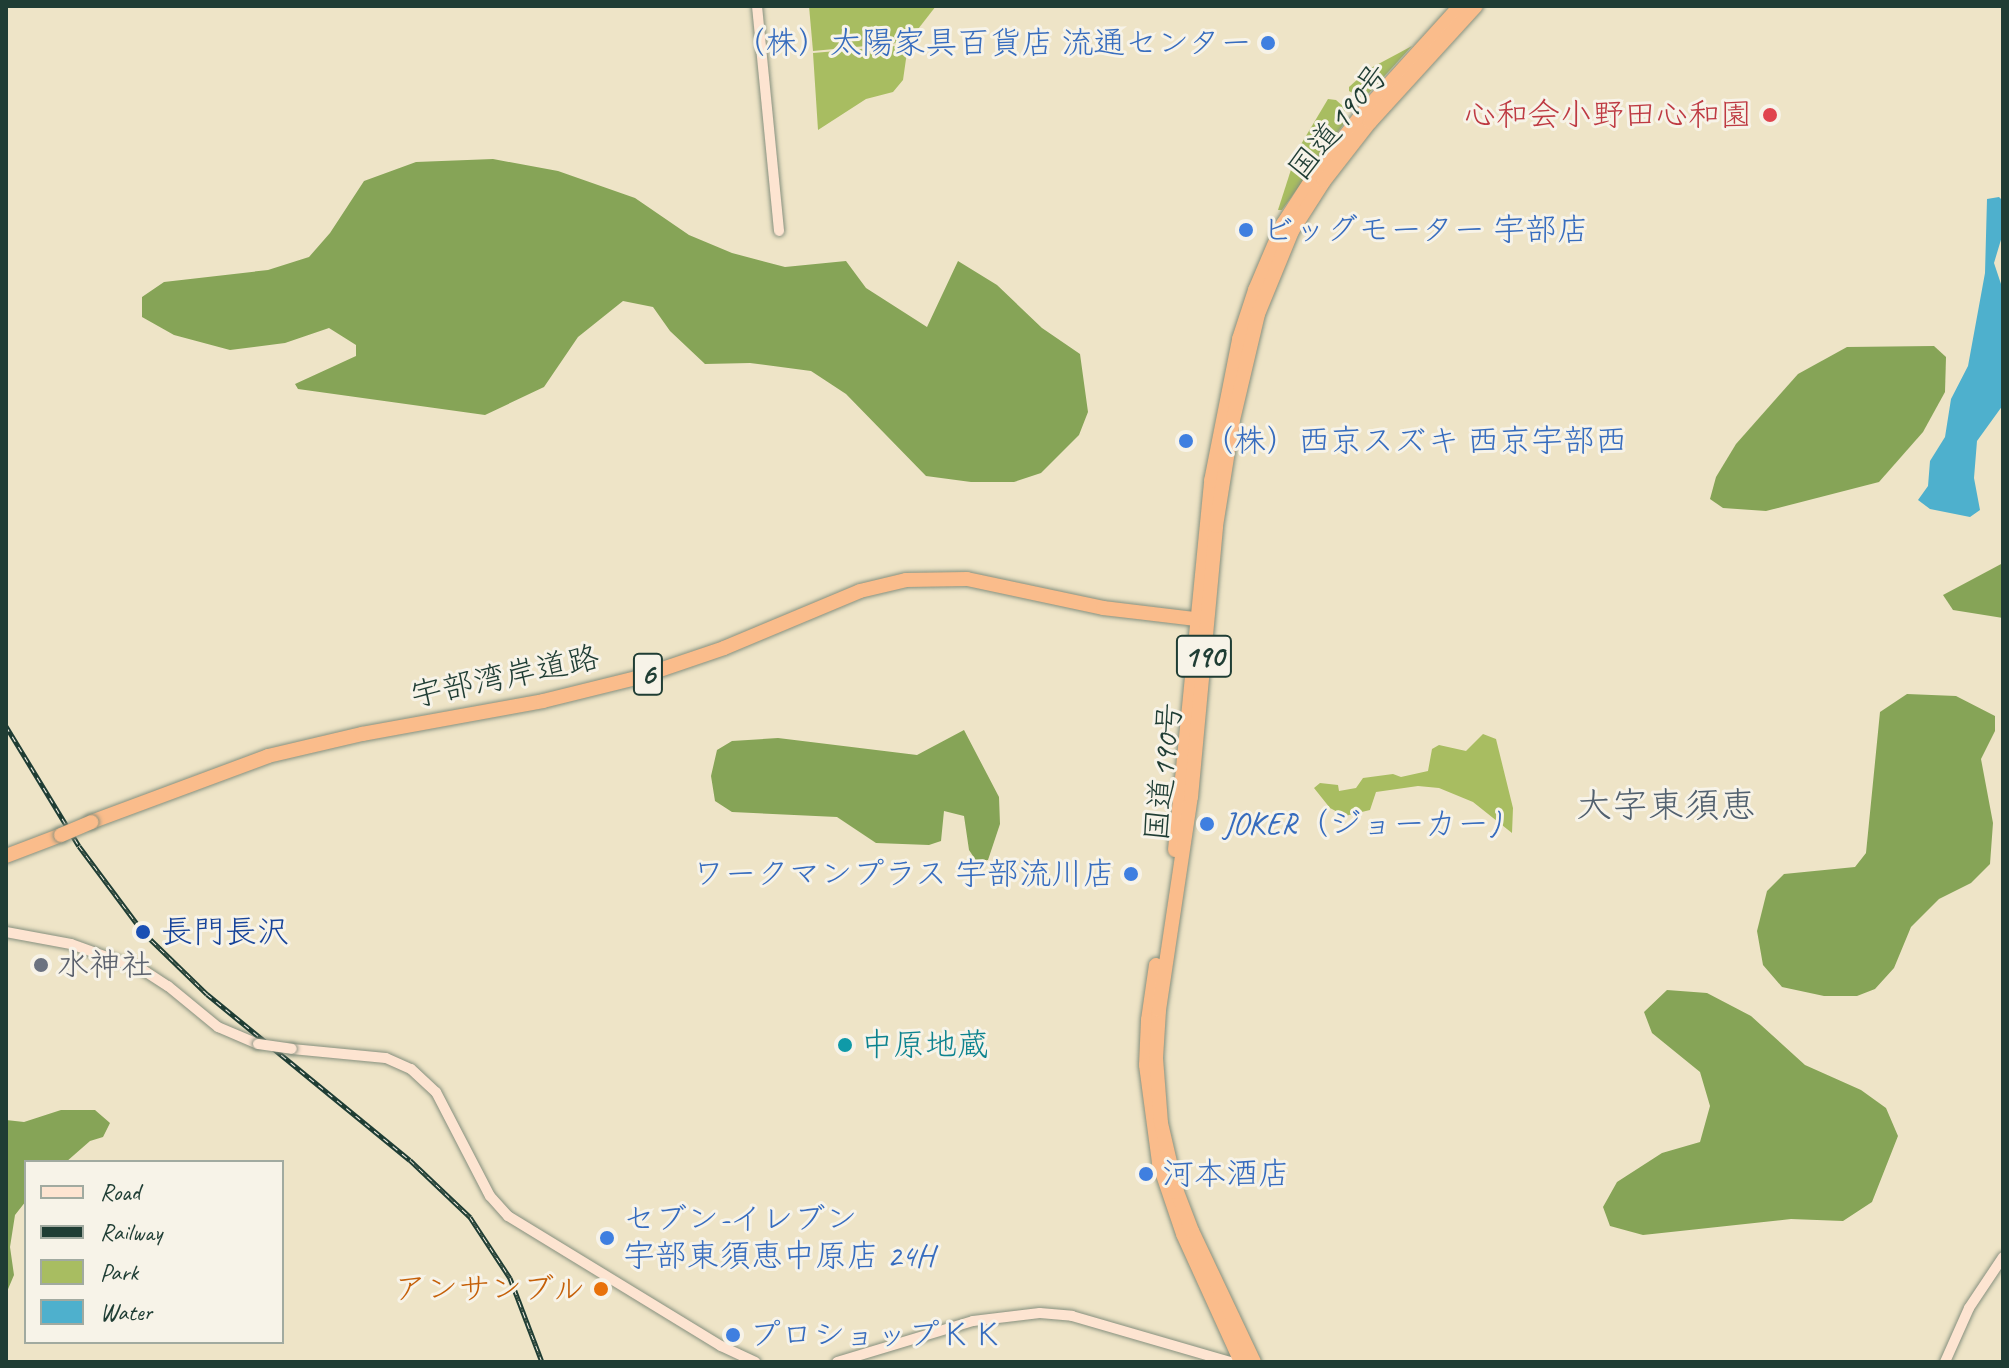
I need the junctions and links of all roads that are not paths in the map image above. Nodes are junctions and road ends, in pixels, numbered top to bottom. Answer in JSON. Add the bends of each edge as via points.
{"nodes":[{"id":1,"x":757,"y":6,"type":"edge"},
{"id":2,"x":1460,"y":6,"type":"edge"},
{"id":3,"x":1476,"y":6,"type":"edge"},
{"id":4,"x":779,"y":231,"type":"dead end"},
{"id":5,"x":1200,"y":620,"type":"junction"},
{"id":6,"x":6,"y":856,"type":"edge"},
{"id":7,"x":6,"y":932,"type":"edge"},
{"id":8,"x":2003,"y":1257,"type":"edge"},
{"id":9,"x":755,"y":1362,"type":"edge"},
{"id":10,"x":837,"y":1362,"type":"edge"},
{"id":11,"x":1230,"y":1362,"type":"edge"},
{"id":12,"x":1241,"y":1362,"type":"edge"},
{"id":13,"x":1254,"y":1362,"type":"edge"},
{"id":14,"x":1945,"y":1362,"type":"edge"}],
"edges":[{"from":1,"to":4,"type":"street"},
{"from":2,"to":5,"type":"highway","name":"国道190号","number":"190","via":[[1331,152],[1283,224],[1261,272],[1223,413]]},
{"from":3,"to":5,"type":"highway","name":"国道190号","number":"190","via":[[1342,157],[1309,202],[1279,258],[1241,381]]},
{"from":5,"to":6,"type":"highway","name":"宇部湾岸道路","number":"6","bridge":true,"via":[[1103,608],[967,579],[906,580],[846,596],[724,648],[636,678],[283,752],[205,777]]},
{"from":5,"to":12,"type":"highway","name":"国道190号","number":"190","via":[[1181,798],[1148,1020],[1147,1086],[1171,1205]]},
{"from":5,"to":13,"type":"highway","name":"国道190号","number":"190","via":[[1191,797],[1159,1010],[1157,1087],[1165,1148],[1183,1209]]},
{"from":7,"to":9,"type":"street","bridge":true,"via":[[71,944],[143,970],[218,1027],[258,1044],[386,1058],[411,1069],[436,1092],[482,1181],[508,1216]]},
{"from":8,"to":14,"type":"street","via":[[1969,1308]]},
{"from":10,"to":11,"type":"street","via":[[961,1324],[1040,1313],[1072,1316]]}]}
